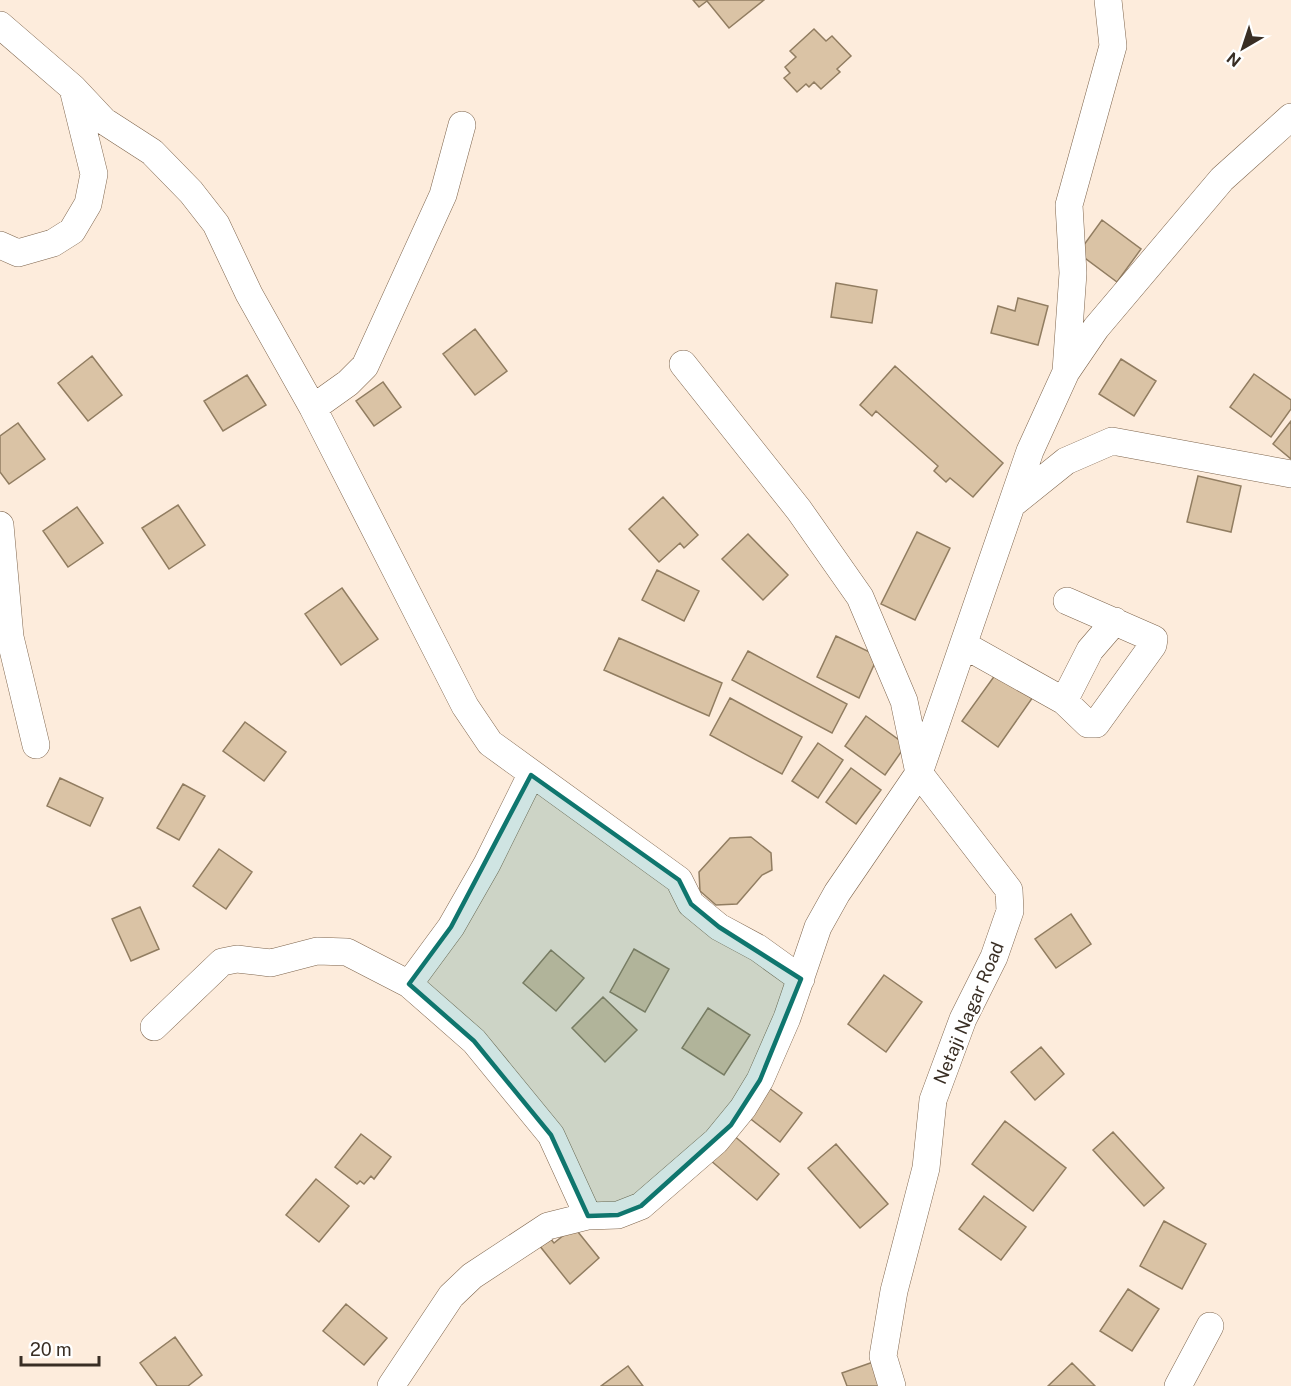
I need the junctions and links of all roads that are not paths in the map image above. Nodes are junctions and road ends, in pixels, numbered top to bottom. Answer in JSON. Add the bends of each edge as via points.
{"nodes":[{"id":1,"x":1108,"y":0,"type":"edge"},
{"id":2,"x":0,"y":25,"type":"edge"},
{"id":3,"x":73,"y":88,"type":"junction"},
{"id":4,"x":1291,"y":117,"type":"edge"},
{"id":5,"x":462,"y":125,"type":"dead end"},
{"id":6,"x":0,"y":245,"type":"edge"},
{"id":7,"x":683,"y":364,"type":"dead end"},
{"id":8,"x":1066,"y":372,"type":"junction"},
{"id":9,"x":313,"y":408,"type":"junction"},
{"id":10,"x":1291,"y":474,"type":"edge"},
{"id":11,"x":1015,"y":501,"type":"junction"},
{"id":12,"x":0,"y":525,"type":"edge"},
{"id":13,"x":1067,"y":601,"type":"dead end"},
{"id":14,"x":1115,"y":621,"type":"junction"},
{"id":15,"x":964,"y":645,"type":"junction"},
{"id":16,"x":1064,"y":701,"type":"junction"},
{"id":17,"x":36,"y":745,"type":"dead end"},
{"id":18,"x":919,"y":773,"type":"junction"},
{"id":19,"x":531,"y":775,"type":"junction"},
{"id":20,"x":801,"y":979,"type":"junction"},
{"id":21,"x":409,"y":984,"type":"junction"},
{"id":22,"x":154,"y":1027,"type":"dead end"},
{"id":23,"x":588,"y":1216,"type":"junction"},
{"id":24,"x":1210,"y":1326,"type":"dead end"},
{"id":25,"x":391,"y":1386,"type":"edge"},
{"id":26,"x":892,"y":1386,"type":"edge"},
{"id":27,"x":1178,"y":1386,"type":"edge"}],
"edges":[{"from":1,"to":8,"type":"street","via":[[1113,46],[1069,205],[1073,273]]},
{"from":2,"to":3,"type":"street"},
{"from":3,"to":6,"type":"street","via":[[93,174],[88,204],[72,231],[52,243],[18,254]]},
{"from":3,"to":9,"type":"street","via":[[104,121],[152,152],[216,224],[249,294]]},
{"from":4,"to":8,"type":"street","via":[[1222,178],[1096,328]]},
{"from":5,"to":9,"type":"street","via":[[443,195],[365,366]]},
{"from":7,"to":18,"type":"street","via":[[799,510],[860,597],[904,701]]},
{"from":8,"to":11,"type":"street","via":[[1030,451]]},
{"from":9,"to":19,"type":"street","via":[[465,706],[490,743]]},
{"from":10,"to":11,"type":"street","via":[[1112,441],[1066,461]]},
{"from":11,"to":15,"type":"street"},
{"from":12,"to":17,"type":"street","via":[[10,637]]},
{"from":13,"to":14,"type":"street"},
{"from":14,"to":16,"type":"street","via":[[1090,650]]},
{"from":14,"to":16,"type":"street","via":[[1151,637],[1153,645],[1096,724],[1088,724]]},
{"from":15,"to":16,"type":"street"},
{"from":15,"to":18,"type":"street"},
{"from":18,"to":20,"type":"street","via":[[837,893],[818,927]]},
{"from":18,"to":26,"type":"street","name":"Netaji Nagar Road","via":[[1009,890],[1010,911],[933,1100],[927,1168],[894,1291],[883,1356]]},
{"from":19,"to":20,"type":"street","via":[[679,880],[691,904],[719,927],[758,948]]},
{"from":19,"to":21,"type":"street","via":[[451,927]]},
{"from":20,"to":23,"type":"street","via":[[760,1080],[716,1142],[641,1206],[618,1215]]},
{"from":21,"to":22,"type":"street","via":[[347,952],[317,951],[271,963],[237,959],[222,962]]},
{"from":21,"to":23,"type":"street","via":[[474,1041],[551,1134]]},
{"from":23,"to":25,"type":"street","via":[[549,1226],[472,1276],[451,1296]]},
{"from":24,"to":27,"type":"street"}]}
